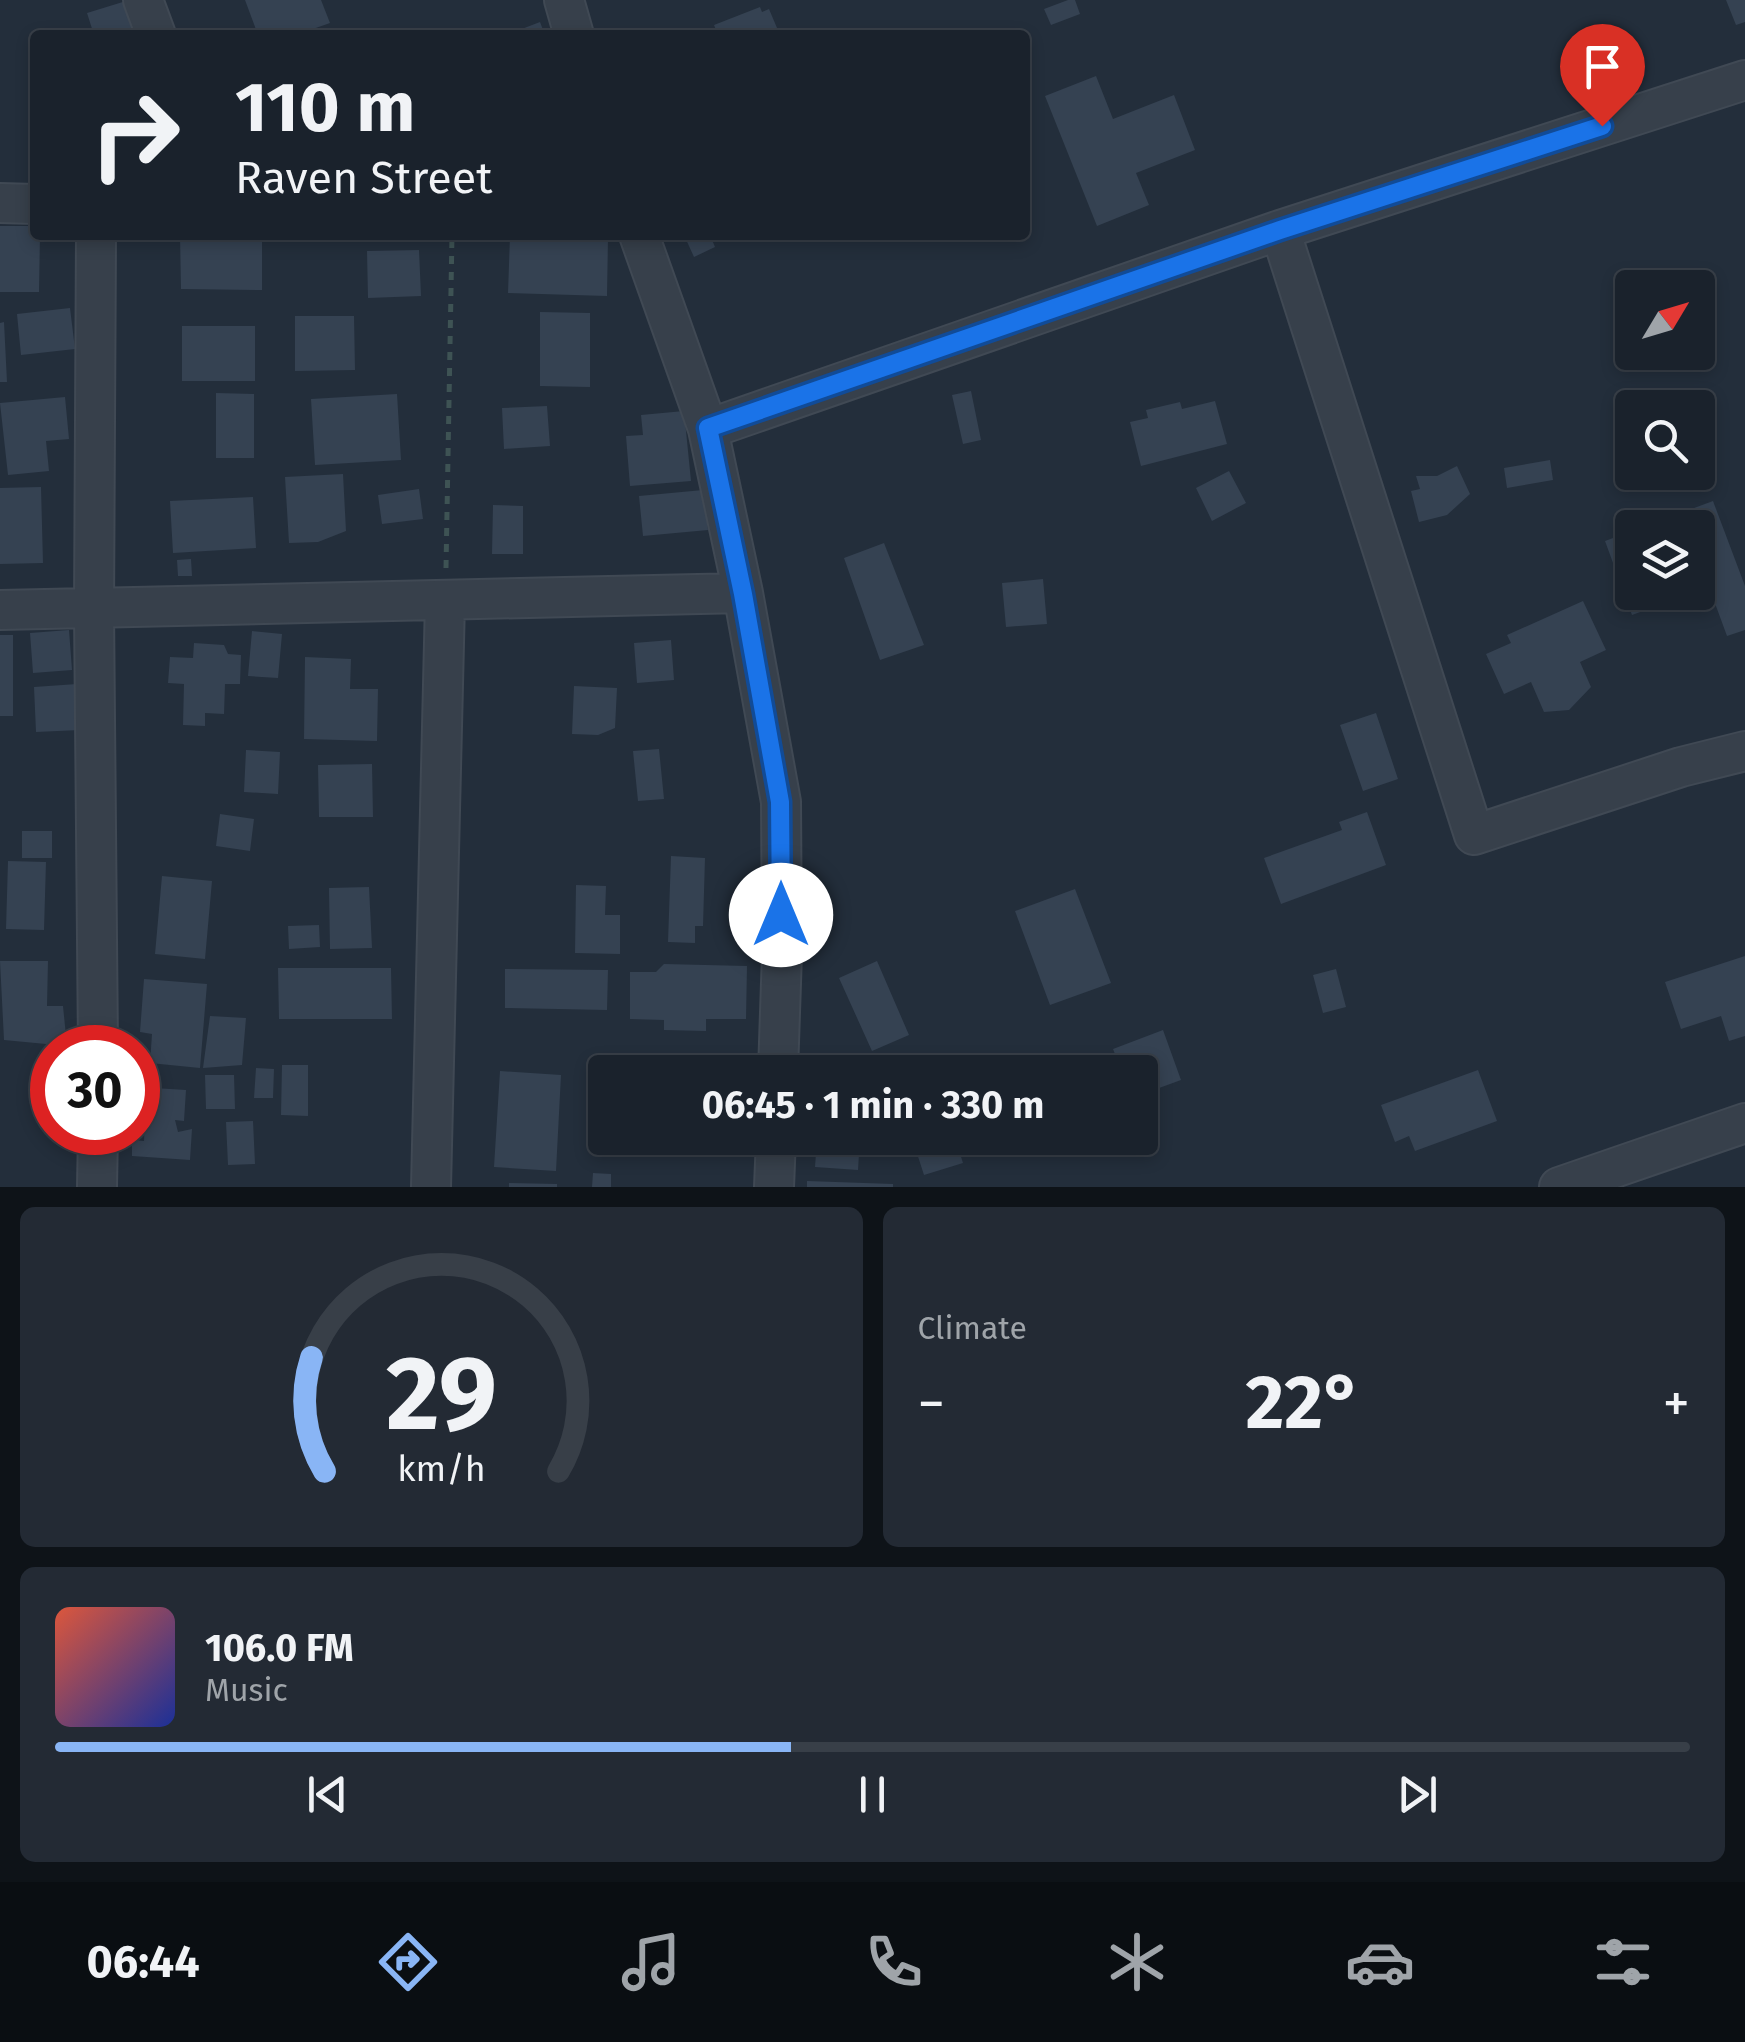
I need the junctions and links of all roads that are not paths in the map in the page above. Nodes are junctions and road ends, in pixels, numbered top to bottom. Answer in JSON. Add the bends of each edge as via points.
{"nodes":[{"id":1,"x":144,"y":0,"type":"edge"},
{"id":2,"x":564,"y":0,"type":"edge"},
{"id":3,"x":154,"y":30,"type":"edge"},
{"id":4,"x":573,"y":30,"type":"edge"},
{"id":5,"x":1745,"y":80,"type":"edge"},
{"id":6,"x":0,"y":202,"type":"edge"},
{"id":7,"x":30,"y":204,"type":"edge"},
{"id":8,"x":1280,"y":230,"type":"junction"},
{"id":9,"x":96,"y":240,"type":"edge"},
{"id":10,"x":641,"y":240,"type":"edge"},
{"id":11,"x":708,"y":428,"type":"junction"},
{"id":12,"x":743,"y":594,"type":"junction"},
{"id":13,"x":445,"y":602,"type":"junction"},
{"id":14,"x":0,"y":610,"type":"edge"},
{"id":15,"x":94,"y":610,"type":"junction"},
{"id":16,"x":1745,"y":751,"type":"edge"},
{"id":17,"x":98,"y":1025,"type":"edge"},
{"id":18,"x":779,"y":1055,"type":"edge"},
{"id":19,"x":1745,"y":1123,"type":"edge"},
{"id":20,"x":98,"y":1155,"type":"edge"},
{"id":21,"x":775,"y":1155,"type":"edge"},
{"id":22,"x":97,"y":1187,"type":"edge"},
{"id":23,"x":431,"y":1187,"type":"edge"},
{"id":24,"x":774,"y":1187,"type":"edge"},
{"id":25,"x":1559,"y":1187,"type":"edge"}],
"edges":[{"from":1,"to":3,"type":"street"},
{"from":2,"to":4,"type":"street"},
{"from":5,"to":8,"type":"street"},
{"from":6,"to":7,"type":"street"},
{"from":8,"to":11,"type":"street"},
{"from":8,"to":16,"type":"street","via":[[1474,835]]},
{"from":9,"to":15,"type":"street"},
{"from":10,"to":11,"type":"street"},
{"from":11,"to":12,"type":"street"},
{"from":12,"to":13,"type":"street"},
{"from":12,"to":18,"type":"street","via":[[780,802]]},
{"from":13,"to":15,"type":"street"},
{"from":13,"to":23,"type":"street"},
{"from":14,"to":15,"type":"street"},
{"from":15,"to":17,"type":"street"},
{"from":19,"to":25,"type":"street"},
{"from":20,"to":22,"type":"street"},
{"from":21,"to":24,"type":"street"}]}
